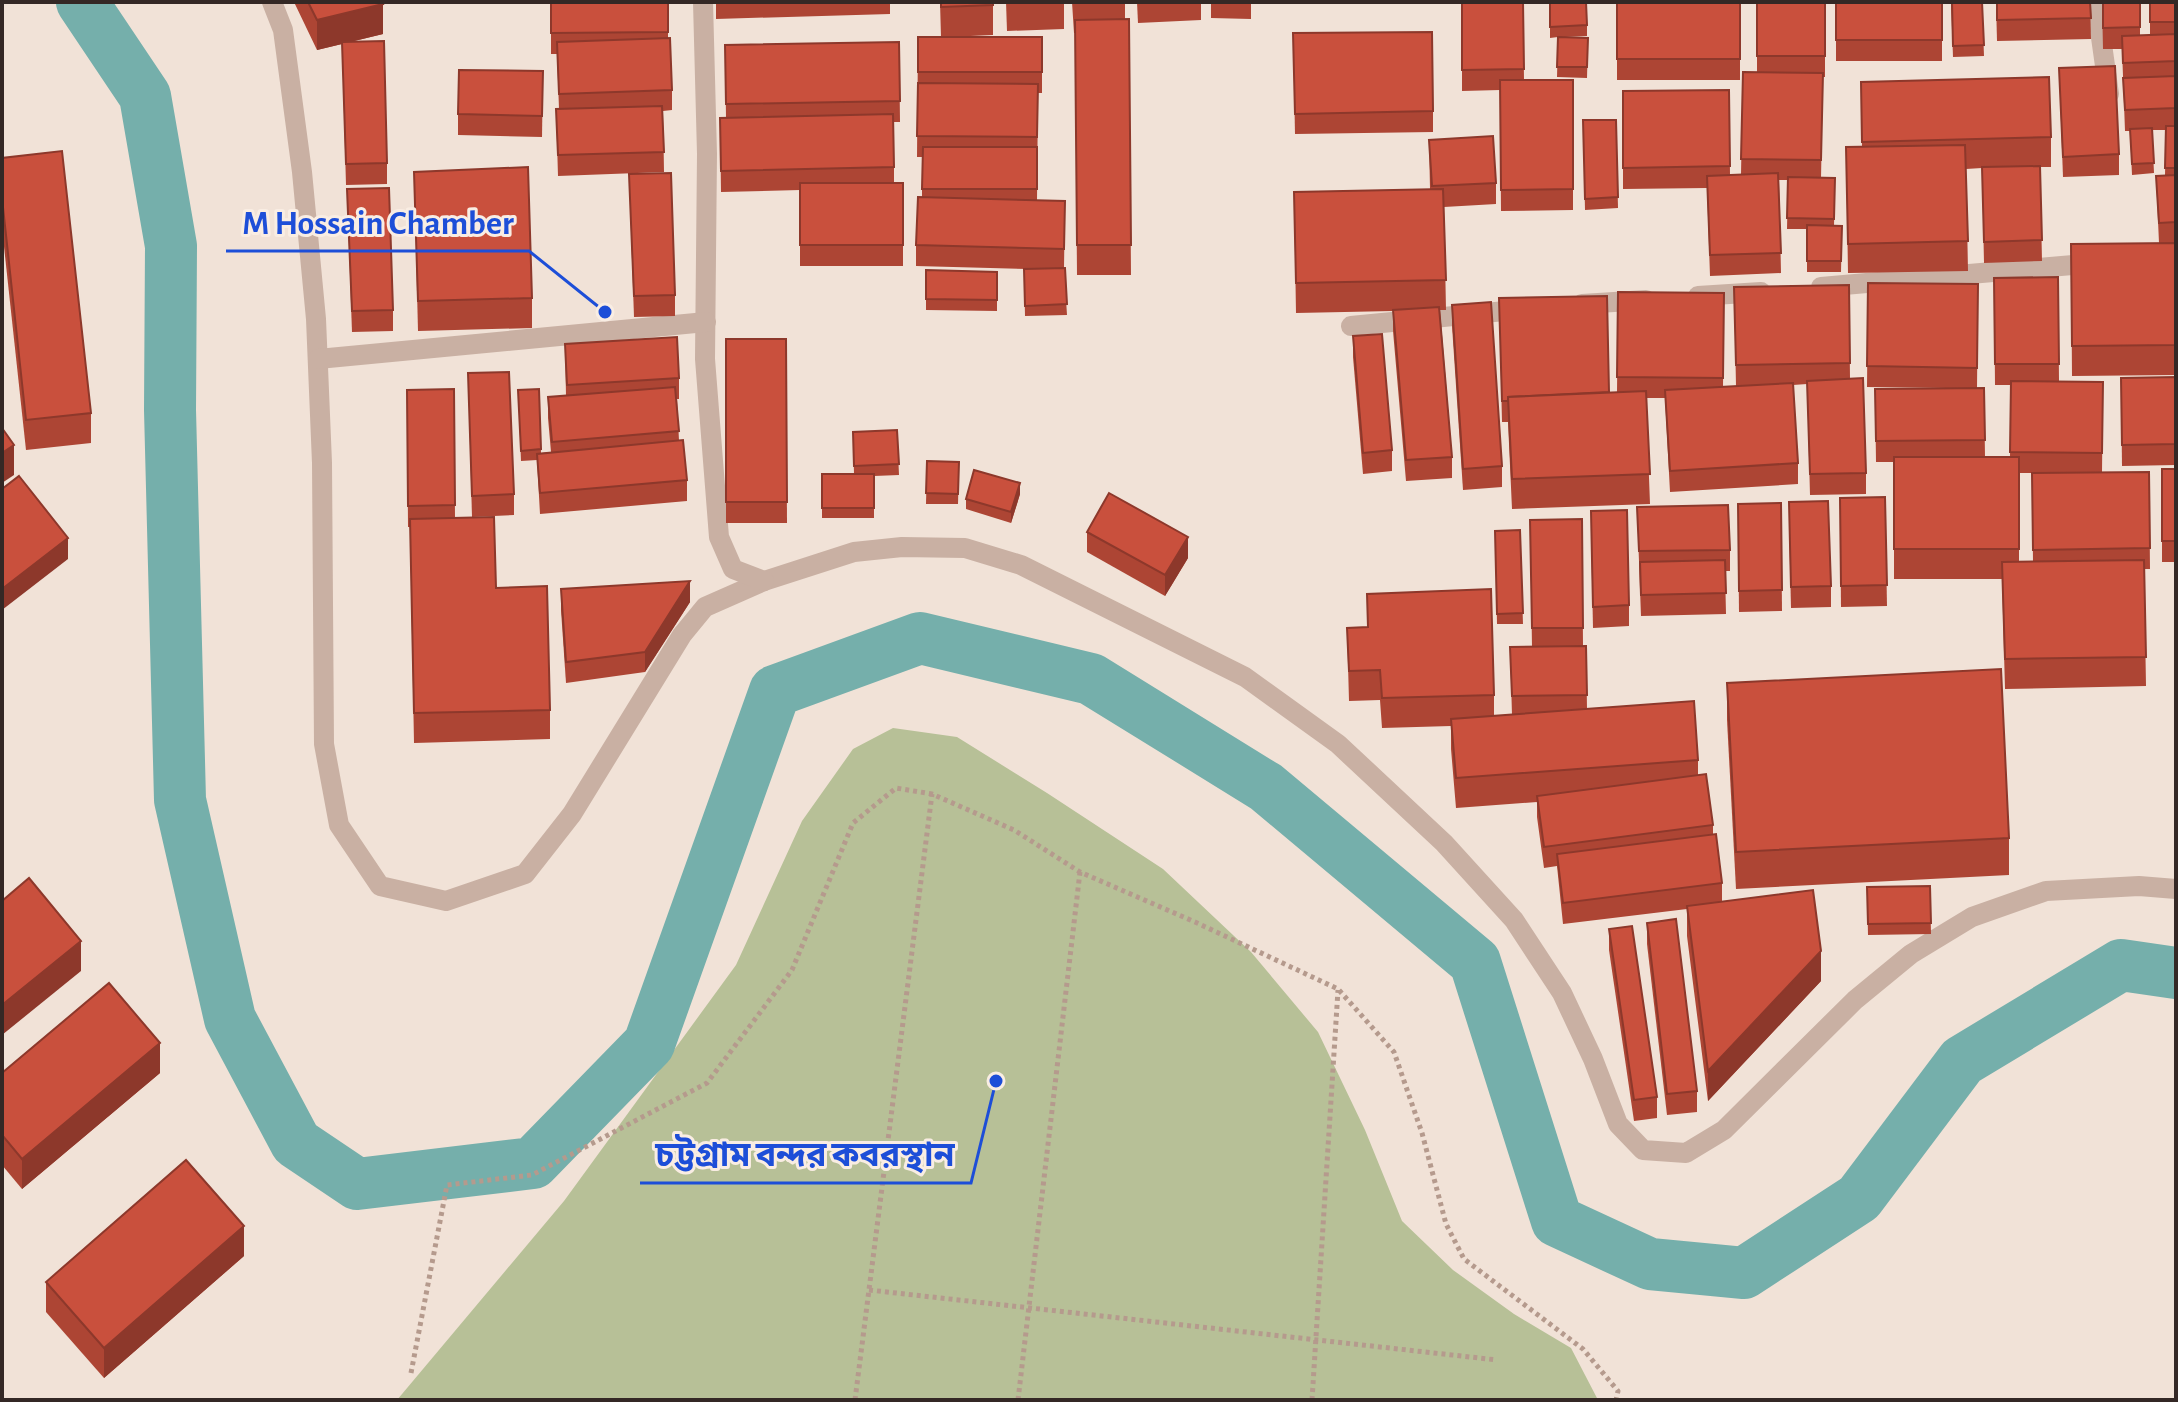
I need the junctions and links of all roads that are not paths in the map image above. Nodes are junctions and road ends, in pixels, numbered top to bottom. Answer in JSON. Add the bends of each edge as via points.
{"nodes":[{"id":1,"x":272,"y":2,"type":"edge"},
{"id":2,"x":703,"y":2,"type":"edge"},
{"id":3,"x":2096,"y":2,"type":"edge"},
{"id":4,"x":2113,"y":118,"type":"edge"},
{"id":5,"x":2118,"y":261,"type":"edge"},
{"id":6,"x":1807,"y":288,"type":"edge"},
{"id":7,"x":1776,"y":291,"type":"edge"},
{"id":8,"x":706,"y":322,"type":"junction"},
{"id":9,"x":1351,"y":326,"type":"dead end"},
{"id":10,"x":318,"y":359,"type":"junction"},
{"id":11,"x":764,"y":581,"type":"junction"},
{"id":12,"x":2176,"y":889,"type":"edge"}],
"edges":[{"from":1,"to":10,"type":"street","via":[[283,30],[302,172]]},
{"from":2,"to":8,"type":"street"},
{"from":3,"to":4,"type":"street"},
{"from":5,"to":6,"type":"street"},
{"from":7,"to":9,"type":"street"},
{"from":8,"to":10,"type":"street"},
{"from":8,"to":11,"type":"street","via":[[719,537],[733,569]]},
{"from":10,"to":11,"type":"street","via":[[324,744],[339,825],[380,886],[446,901],[525,874],[572,814],[682,635],[705,607]]},
{"from":11,"to":12,"type":"street","via":[[854,552],[965,548],[1021,565],[1245,677],[1338,744],[1444,843],[1514,920],[1562,993],[1618,1124],[1643,1150],[1686,1153],[1724,1130],[1855,1000],[1911,954],[1972,917],[2046,891]]}]}
